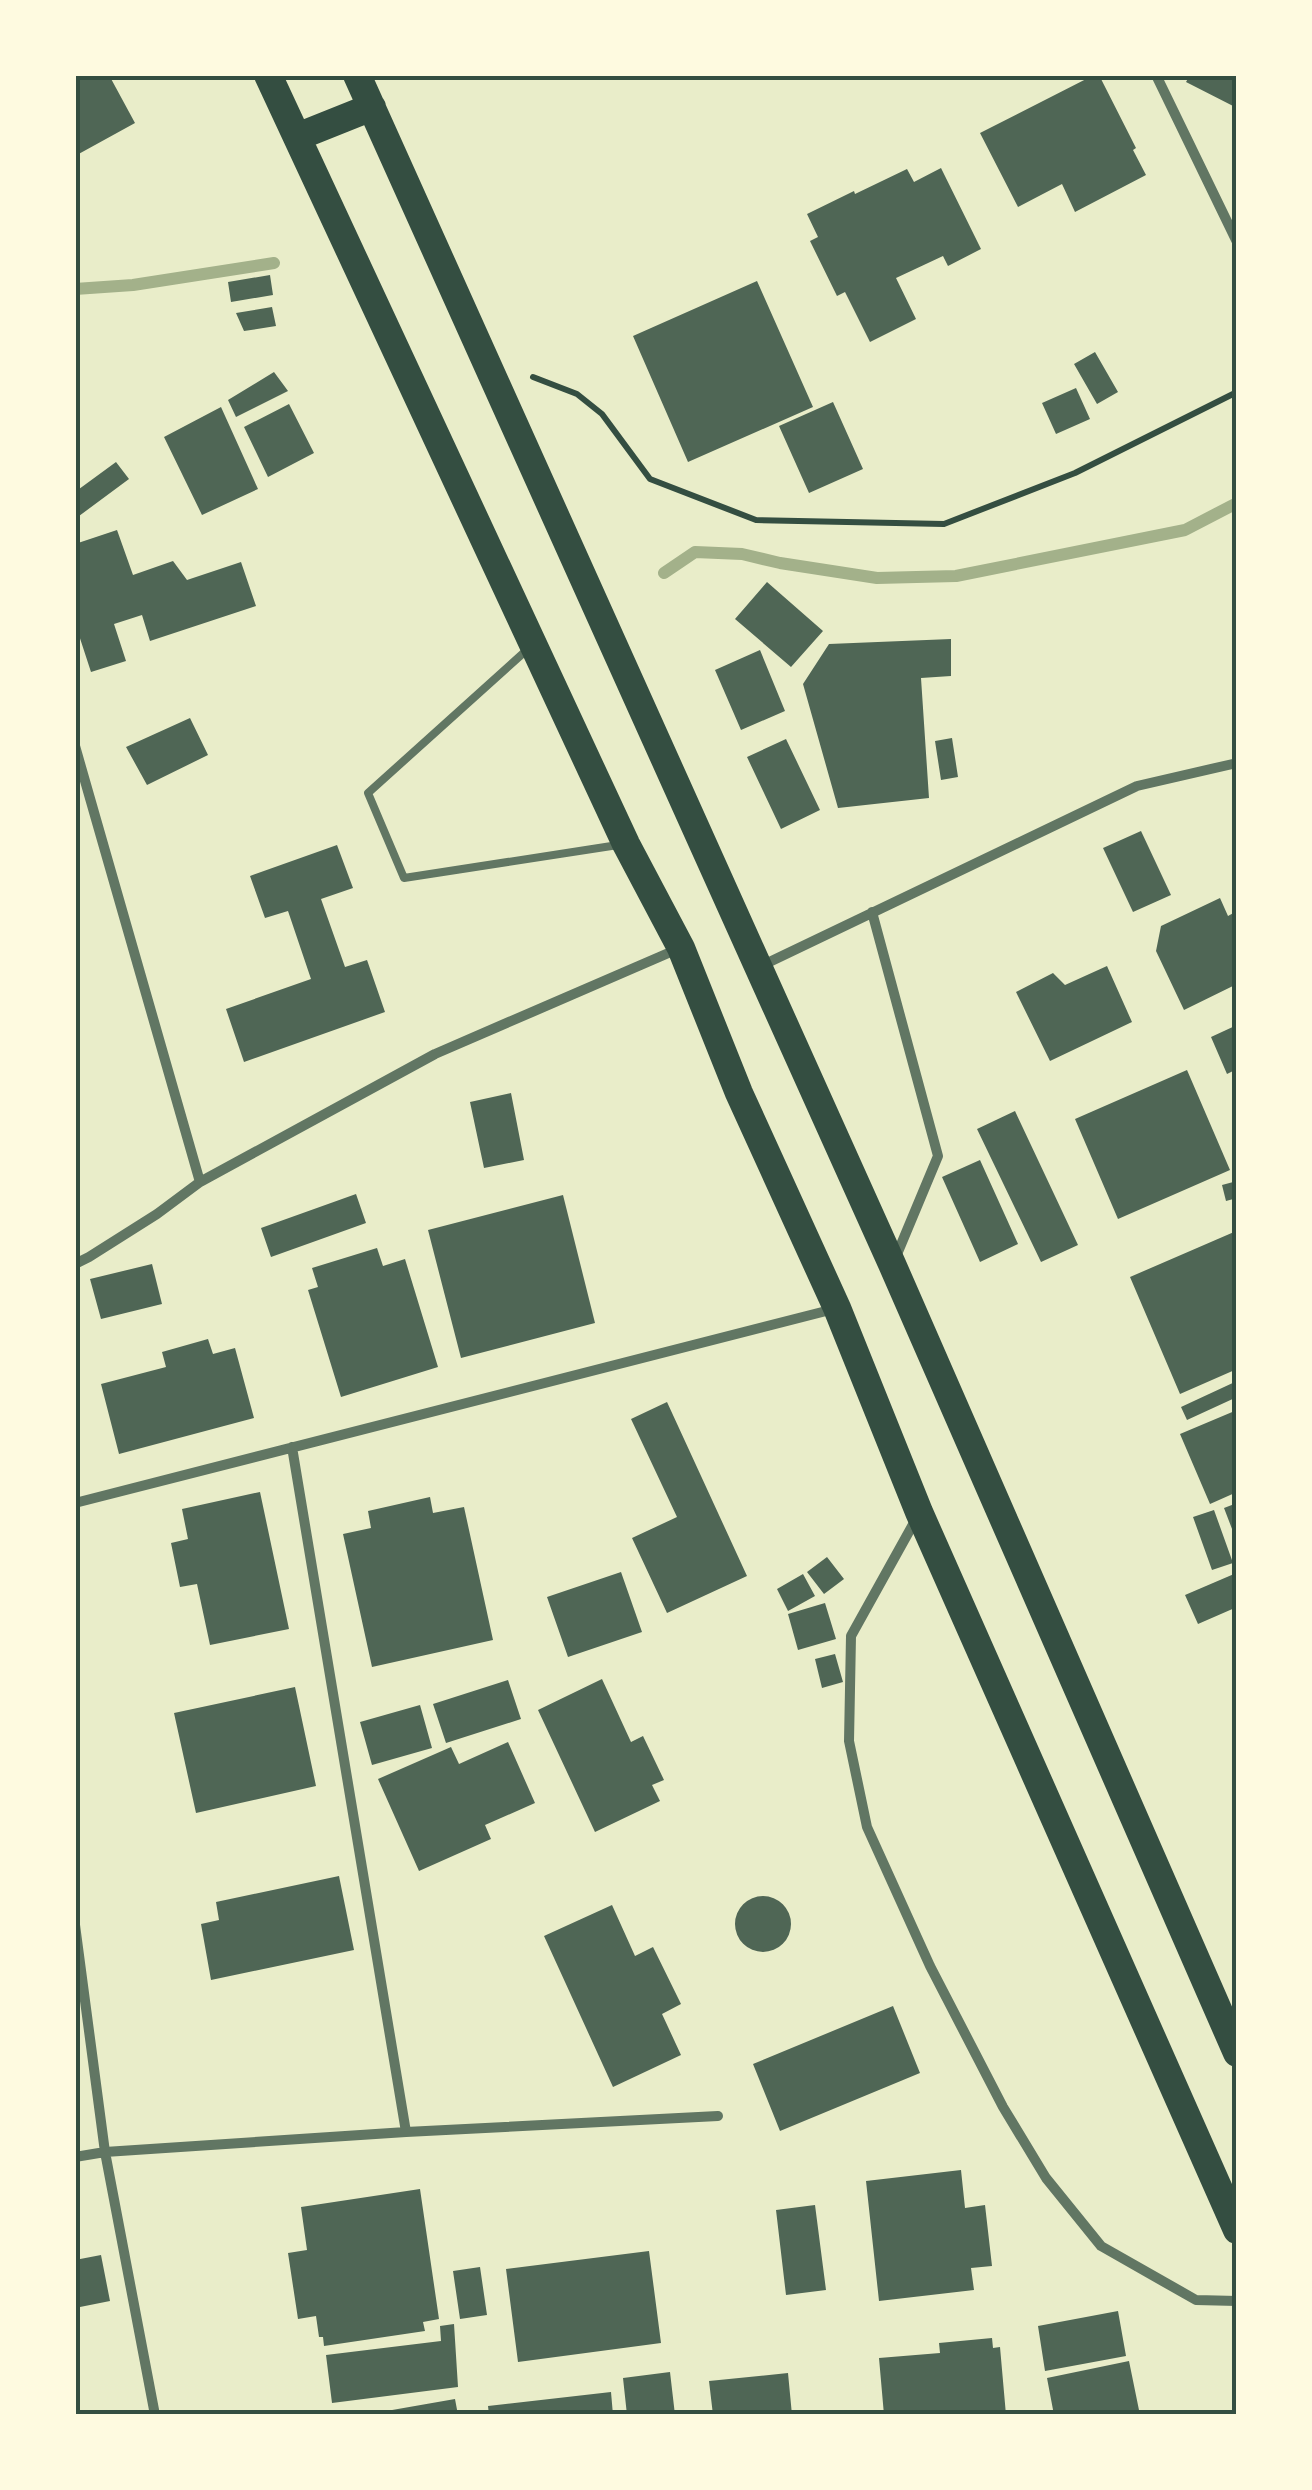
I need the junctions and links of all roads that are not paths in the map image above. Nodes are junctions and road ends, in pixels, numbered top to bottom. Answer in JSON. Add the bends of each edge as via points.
{"nodes":[{"id":1,"x":268,"y":75,"type":"edge"},
{"id":2,"x":357,"y":75,"type":"edge"},
{"id":3,"x":1156,"y":75,"type":"edge"},
{"id":4,"x":372,"y":107,"type":"junction"},
{"id":5,"x":297,"y":137,"type":"junction"},
{"id":6,"x":1237,"y":242,"type":"edge"},
{"id":7,"x":532,"y":644,"type":"junction"},
{"id":8,"x":75,"y":746,"type":"edge"},
{"id":9,"x":1237,"y":762,"type":"edge"},
{"id":10,"x":626,"y":844,"type":"junction"},
{"id":11,"x":872,"y":912,"type":"junction"},
{"id":12,"x":681,"y":948,"type":"junction"},
{"id":13,"x":760,"y":966,"type":"junction"},
{"id":14,"x":200,"y":1182,"type":"junction"},
{"id":15,"x":75,"y":1264,"type":"edge"},
{"id":16,"x":892,"y":1264,"type":"junction"},
{"id":17,"x":837,"y":1308,"type":"junction"},
{"id":18,"x":292,"y":1447,"type":"junction"},
{"id":19,"x":75,"y":1503,"type":"edge"},
{"id":20,"x":919,"y":1512,"type":"junction"},
{"id":21,"x":75,"y":1924,"type":"edge"},
{"id":22,"x":1237,"y":2053,"type":"edge"},
{"id":23,"x":718,"y":2116,"type":"dead end"},
{"id":24,"x":406,"y":2132,"type":"junction"},
{"id":25,"x":105,"y":2152,"type":"junction"},
{"id":26,"x":75,"y":2158,"type":"edge"},
{"id":27,"x":1237,"y":2230,"type":"edge"},
{"id":28,"x":1237,"y":2302,"type":"edge"},
{"id":29,"x":155,"y":2415,"type":"edge"}],
"edges":[{"from":1,"to":5,"type":"highway"},
{"from":2,"to":4,"type":"highway"},
{"from":3,"to":6,"type":"street"},
{"from":4,"to":5,"type":"highway"},
{"from":4,"to":13,"type":"highway"},
{"from":5,"to":7,"type":"highway"},
{"from":7,"to":10,"type":"highway"},
{"from":7,"to":10,"type":"lane","via":[[368,794],[404,878]]},
{"from":8,"to":14,"type":"street"},
{"from":9,"to":11,"type":"street","via":[[1137,786]]},
{"from":10,"to":12,"type":"highway"},
{"from":11,"to":13,"type":"street"},
{"from":11,"to":16,"type":"street","via":[[938,1156]]},
{"from":12,"to":14,"type":"street","via":[[435,1054]]},
{"from":12,"to":17,"type":"highway"},
{"from":13,"to":16,"type":"highway"},
{"from":14,"to":15,"type":"street"},
{"from":16,"to":22,"type":"highway"},
{"from":17,"to":18,"type":"street"},
{"from":17,"to":20,"type":"highway"},
{"from":18,"to":19,"type":"street"},
{"from":18,"to":24,"type":"street"},
{"from":20,"to":27,"type":"highway"},
{"from":20,"to":28,"type":"street","via":[[851,1636],[848,1741],[867,1827],[930,1966],[1046,2178],[1101,2246],[1196,2300]]},
{"from":21,"to":25,"type":"street"},
{"from":23,"to":24,"type":"street"},
{"from":24,"to":25,"type":"street"},
{"from":25,"to":26,"type":"street"},
{"from":25,"to":29,"type":"street"}]}
